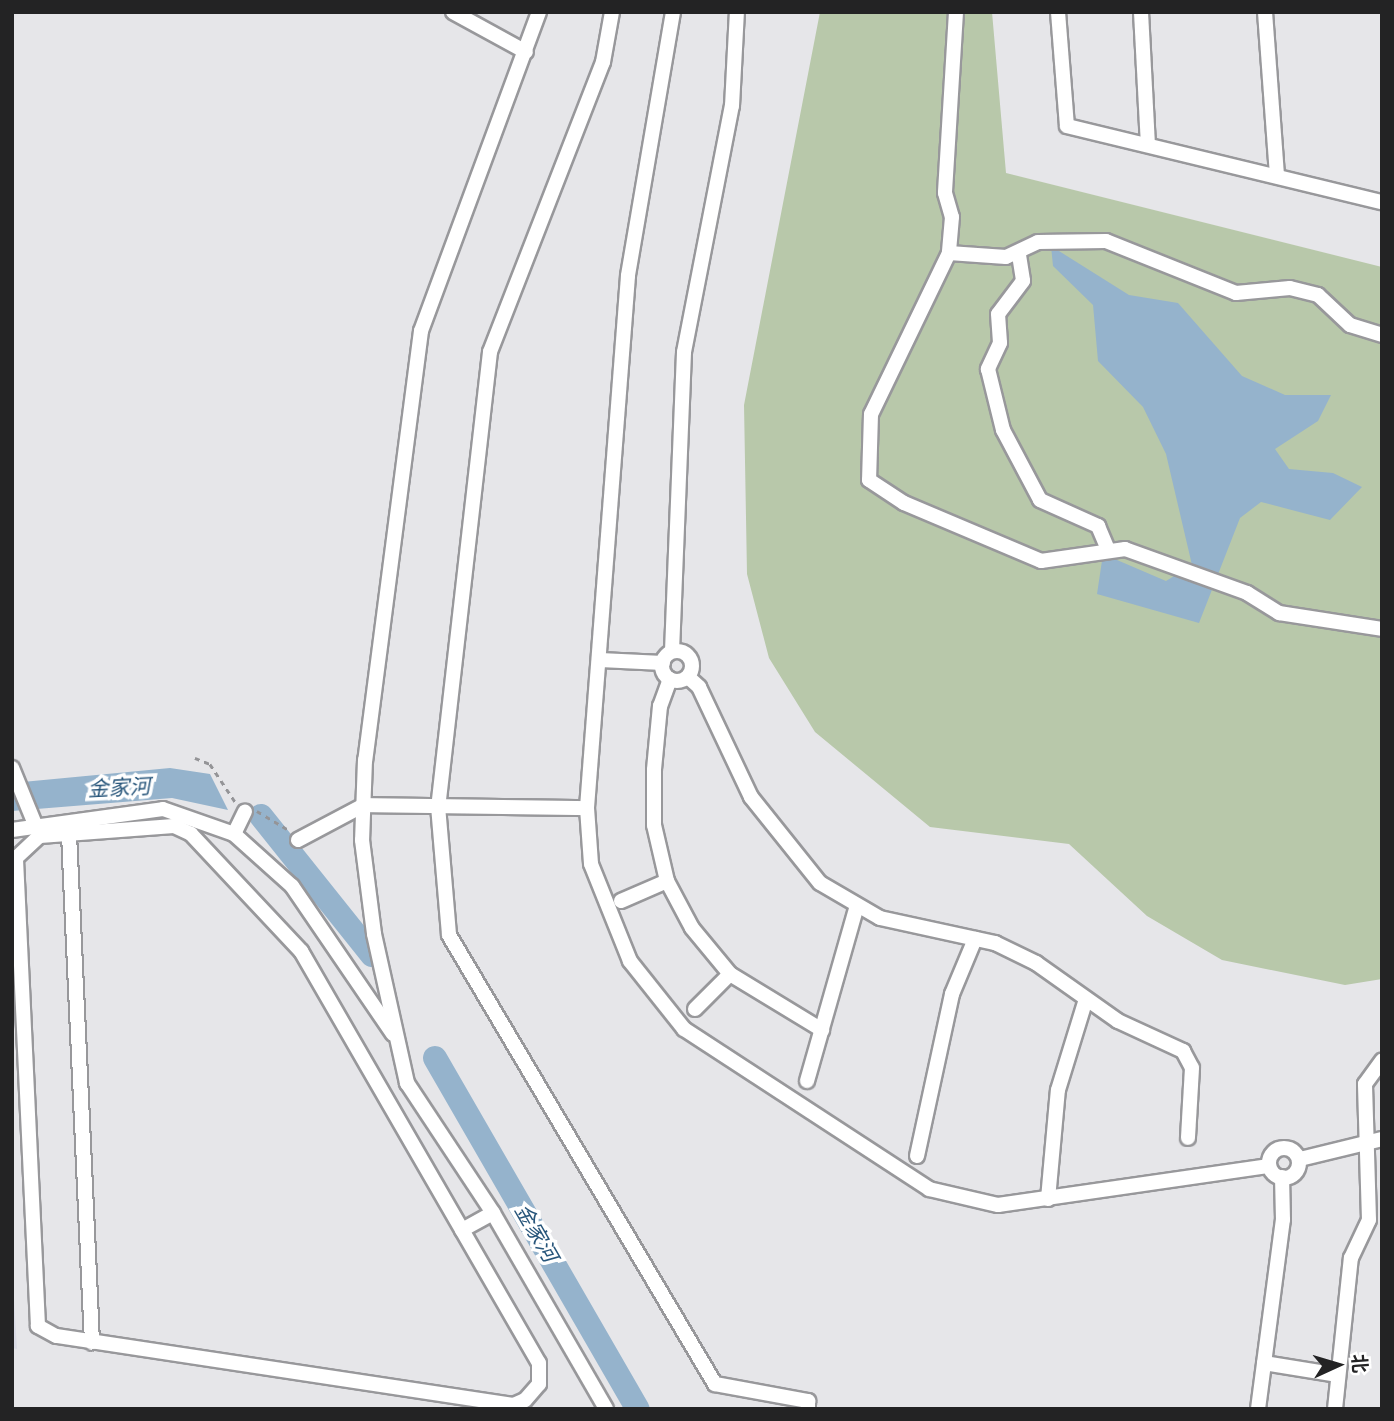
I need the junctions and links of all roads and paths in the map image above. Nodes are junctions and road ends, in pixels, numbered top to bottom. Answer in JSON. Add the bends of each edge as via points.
{"nodes":[{"id":1,"x":453,"y":12,"type":"edge"},
{"id":2,"x":539,"y":12,"type":"edge"},
{"id":3,"x":612,"y":12,"type":"edge"},
{"id":4,"x":673,"y":12,"type":"edge"},
{"id":5,"x":737,"y":12,"type":"edge"},
{"id":6,"x":956,"y":12,"type":"edge"},
{"id":7,"x":1058,"y":12,"type":"edge"},
{"id":8,"x":1141,"y":12,"type":"edge"},
{"id":9,"x":1265,"y":12,"type":"edge"},
{"id":10,"x":526,"y":52,"type":"junction"},
{"id":11,"x":1148,"y":145,"type":"junction"},
{"id":12,"x":1276,"y":176,"type":"junction"},
{"id":13,"x":1382,"y":202,"type":"edge"},
{"id":14,"x":949,"y":253,"type":"junction"},
{"id":15,"x":1019,"y":255,"type":"junction"},
{"id":16,"x":1382,"y":335,"type":"edge"},
{"id":17,"x":1108,"y":550,"type":"junction"},
{"id":18,"x":1382,"y":629,"type":"edge"},
{"id":19,"x":667,"y":657,"type":"junction"},
{"id":20,"x":600,"y":660,"type":"junction"},
{"id":21,"x":688,"y":677,"type":"junction"},
{"id":22,"x":670,"y":679,"type":"junction"},
{"id":23,"x":14,"y":773,"type":"edge"},
{"id":24,"x":364,"y":806,"type":"junction"},
{"id":25,"x":438,"y":806,"type":"junction"},
{"id":26,"x":587,"y":808,"type":"junction"},
{"id":27,"x":244,"y":811,"type":"dead end"},
{"id":28,"x":32,"y":817,"type":"junction"},
{"id":29,"x":12,"y":830,"type":"edge"},
{"id":30,"x":69,"y":834,"type":"junction"},
{"id":31,"x":234,"y":834,"type":"junction"},
{"id":32,"x":299,"y":840,"type":"dead end"},
{"id":33,"x":667,"y":881,"type":"junction"},
{"id":34,"x":621,"y":901,"type":"dead end"},
{"id":35,"x":857,"y":906,"type":"junction"},
{"id":36,"x":975,"y":939,"type":"junction"},
{"id":37,"x":730,"y":974,"type":"junction"},
{"id":38,"x":1086,"y":999,"type":"junction"},
{"id":39,"x":695,"y":1009,"type":"dead end"},
{"id":40,"x":822,"y":1030,"type":"junction"},
{"id":41,"x":398,"y":1041,"type":"junction"},
{"id":42,"x":1382,"y":1061,"type":"edge"},
{"id":43,"x":807,"y":1081,"type":"dead end"},
{"id":44,"x":407,"y":1083,"type":"junction"},
{"id":45,"x":385,"y":1097,"type":"junction"},
{"id":46,"x":1188,"y":1138,"type":"dead end"},
{"id":47,"x":1375,"y":1140,"type":"edge"},
{"id":48,"x":917,"y":1156,"type":"dead end"},
{"id":49,"x":1300,"y":1158,"type":"junction"},
{"id":50,"x":1269,"y":1166,"type":"junction"},
{"id":51,"x":1282,"y":1177,"type":"junction"},
{"id":52,"x":1048,"y":1199,"type":"junction"},
{"id":53,"x":493,"y":1213,"type":"junction"},
{"id":54,"x":462,"y":1230,"type":"junction"},
{"id":55,"x":92,"y":1342,"type":"junction"},
{"id":56,"x":1264,"y":1363,"type":"junction"},
{"id":57,"x":1338,"y":1375,"type":"junction"},
{"id":58,"x":606,"y":1409,"type":"edge"},
{"id":59,"x":808,"y":1409,"type":"edge"},
{"id":60,"x":1258,"y":1409,"type":"edge"},
{"id":61,"x":1335,"y":1409,"type":"edge"}],
"edges":[{"from":1,"to":10,"type":"street"},
{"from":2,"to":10,"type":"street"},
{"from":3,"to":25,"type":"street","via":[[603,62],[489,352]]},
{"from":4,"to":20,"type":"street","via":[[628,276]]},
{"from":5,"to":19,"type":"street","via":[[732,106],[684,352]]},
{"from":6,"to":14,"type":"street","via":[[945,193],[952,217]]},
{"from":7,"to":11,"type":"street","via":[[1067,126]]},
{"from":8,"to":11,"type":"street"},
{"from":9,"to":12,"type":"street"},
{"from":10,"to":24,"type":"street","via":[[421,331]]},
{"from":11,"to":12,"type":"street"},
{"from":12,"to":13,"type":"street"},
{"from":14,"to":15,"type":"street"},
{"from":14,"to":17,"type":"street","via":[[872,414],[869,480],[904,503],[1041,561]]},
{"from":15,"to":16,"type":"street","via":[[1038,242],[1106,241],[1236,293],[1290,288],[1318,295],[1350,325]]},
{"from":15,"to":17,"type":"street","via":[[1023,281],[998,314],[1000,342],[988,369],[1003,430],[1040,499],[1098,526]]},
{"from":17,"to":18,"type":"street","via":[[1125,549],[1241,591],[1279,613]]},
{"from":19,"to":20,"type":"street"},
{"from":19,"to":21,"type":"street","via":[[692,660]]},
{"from":19,"to":22,"type":"street"},
{"from":20,"to":26,"type":"street"},
{"from":21,"to":22,"type":"street"},
{"from":21,"to":35,"type":"street","via":[[699,687],[751,797],[793,855],[820,883]]},
{"from":22,"to":33,"type":"street","via":[[660,706],[653,825]]},
{"from":23,"to":28,"type":"street"},
{"from":24,"to":25,"type":"street"},
{"from":24,"to":32,"type":"street"},
{"from":24,"to":41,"type":"street","via":[[364,875]]},
{"from":25,"to":26,"type":"street"},
{"from":25,"to":59,"type":"street","via":[[449,935],[715,1384],[808,1401]]},
{"from":26,"to":52,"type":"street","via":[[591,864],[609,920],[630,961],[684,1029],[929,1189],[998,1205]]},
{"from":27,"to":31,"type":"street"},
{"from":28,"to":29,"type":"street"},
{"from":28,"to":31,"type":"street","via":[[163,809]]},
{"from":30,"to":45,"type":"street","via":[[174,826],[191,834],[301,951]]},
{"from":30,"to":55,"type":"street"},
{"from":30,"to":55,"type":"street","via":[[26,843],[14,874],[33,1297],[38,1326],[46,1333]]},
{"from":31,"to":41,"type":"street","via":[[292,886]]},
{"from":33,"to":34,"type":"street"},
{"from":33,"to":37,"type":"street","via":[[692,928]]},
{"from":35,"to":36,"type":"street","via":[[880,918]]},
{"from":35,"to":40,"type":"street"},
{"from":36,"to":38,"type":"street","via":[[1036,963]]},
{"from":36,"to":48,"type":"street","via":[[952,994]]},
{"from":37,"to":39,"type":"street"},
{"from":37,"to":40,"type":"street"},
{"from":38,"to":46,"type":"street","via":[[1154,1041],[1183,1051],[1192,1068]]},
{"from":38,"to":52,"type":"street","via":[[1058,1090]]},
{"from":40,"to":43,"type":"street"},
{"from":41,"to":44,"type":"street"},
{"from":42,"to":47,"type":"street","via":[[1365,1084]]},
{"from":44,"to":45,"type":"street"},
{"from":44,"to":53,"type":"street"},
{"from":45,"to":54,"type":"street"},
{"from":47,"to":49,"type":"street"},
{"from":47,"to":57,"type":"street","via":[[1369,1220],[1351,1258]]},
{"from":49,"to":50,"type":"street","via":[[1280,1147]]},
{"from":49,"to":51,"type":"street","via":[[1298,1171]]},
{"from":50,"to":51,"type":"street"},
{"from":50,"to":52,"type":"street"},
{"from":51,"to":56,"type":"street","via":[[1283,1220]]},
{"from":53,"to":54,"type":"street"},
{"from":53,"to":58,"type":"street"},
{"from":54,"to":55,"type":"street","via":[[542,1373],[525,1400],[513,1405]]},
{"from":56,"to":57,"type":"street"},
{"from":56,"to":60,"type":"street"},
{"from":57,"to":61,"type":"street"}]}
